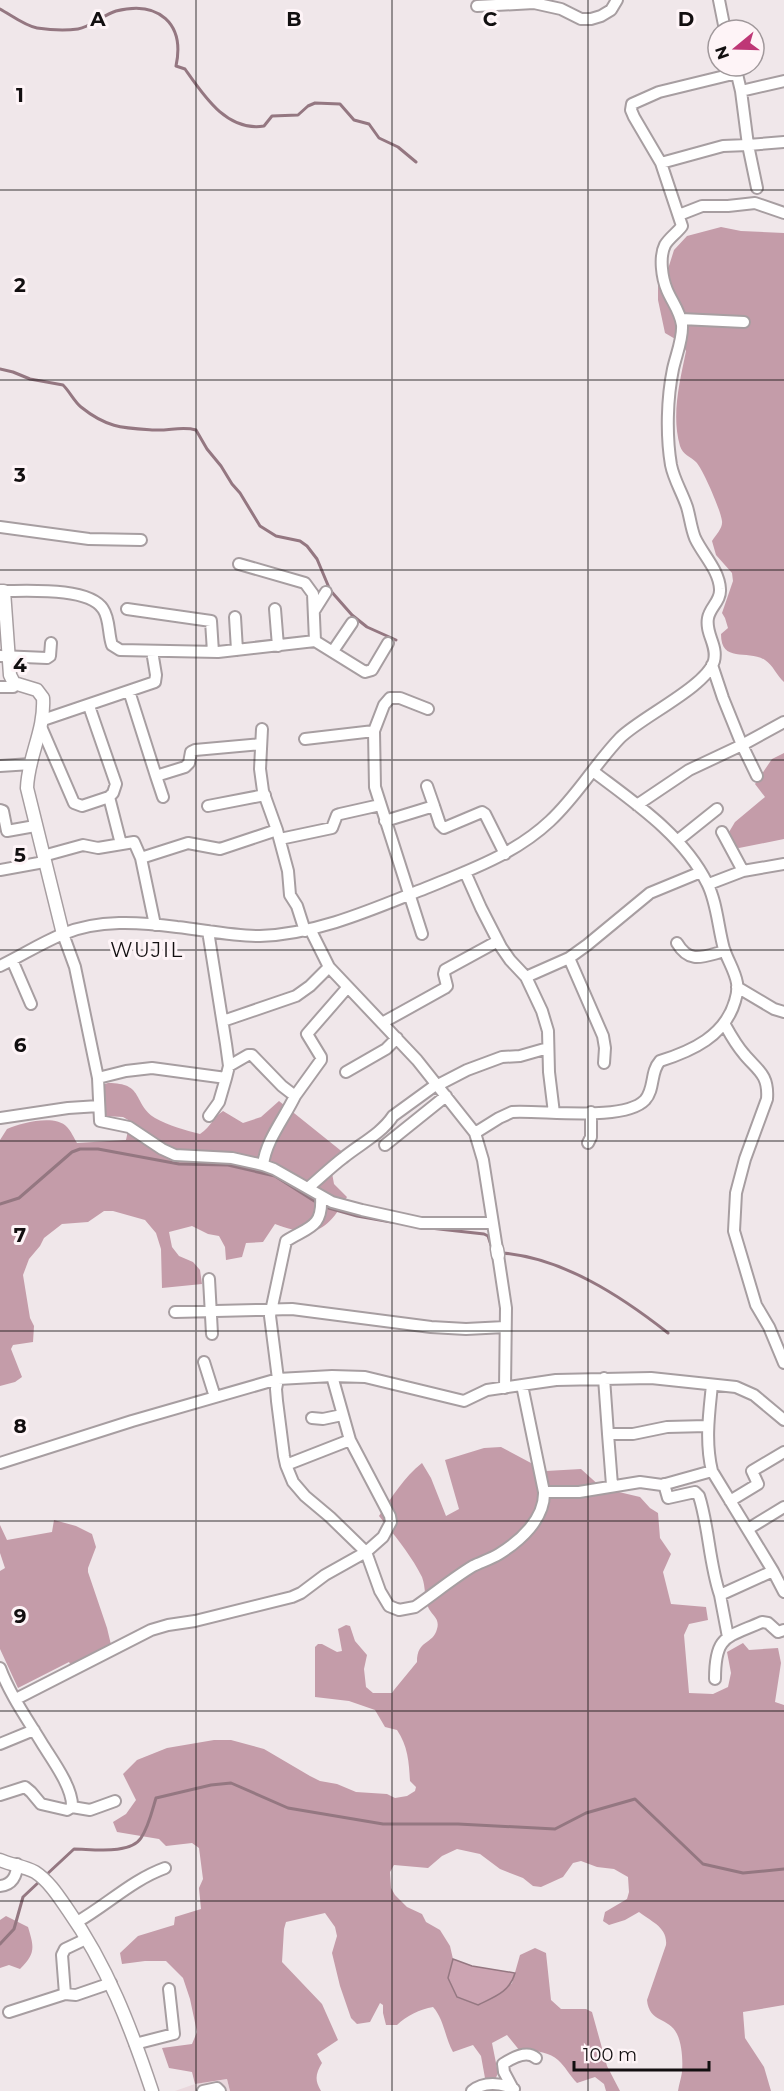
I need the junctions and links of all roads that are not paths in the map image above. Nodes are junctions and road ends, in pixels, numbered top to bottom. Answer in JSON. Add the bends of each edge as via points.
{"nodes":[{"id":1,"x":617,"y":0,"type":"edge"},
{"id":2,"x":719,"y":0,"type":"edge"},
{"id":3,"x":477,"y":6,"type":"dead end"},
{"id":4,"x":723,"y":18,"type":"edge"},
{"id":5,"x":708,"y":78,"type":"edge"},
{"id":6,"x":738,"y":78,"type":"edge"},
{"id":7,"x":784,"y":81,"type":"edge"},
{"id":8,"x":741,"y":91,"type":"junction"},
{"id":9,"x":784,"y":142,"type":"edge"},
{"id":10,"x":748,"y":145,"type":"junction"},
{"id":11,"x":661,"y":163,"type":"junction"},
{"id":12,"x":757,"y":188,"type":"dead end"},
{"id":13,"x":784,"y":213,"type":"edge"},
{"id":14,"x":679,"y":215,"type":"junction"},
{"id":15,"x":681,"y":319,"type":"junction"},
{"id":16,"x":744,"y":321,"type":"dead end"},
{"id":17,"x":0,"y":527,"type":"edge"},
{"id":18,"x":141,"y":540,"type":"dead end"},
{"id":19,"x":239,"y":564,"type":"dead end"},
{"id":20,"x":2,"y":591,"type":"edge"},
{"id":21,"x":326,"y":592,"type":"dead end"},
{"id":22,"x":127,"y":609,"type":"dead end"},
{"id":23,"x":275,"y":609,"type":"dead end"},
{"id":24,"x":314,"y":611,"type":"junction"},
{"id":25,"x":235,"y":617,"type":"dead end"},
{"id":26,"x":352,"y":623,"type":"dead end"},
{"id":27,"x":315,"y":641,"type":"junction"},
{"id":28,"x":51,"y":643,"type":"dead end"},
{"id":29,"x":388,"y":643,"type":"dead end"},
{"id":30,"x":278,"y":646,"type":"junction"},
{"id":31,"x":237,"y":650,"type":"junction"},
{"id":32,"x":152,"y":651,"type":"junction"},
{"id":33,"x":213,"y":651,"type":"junction"},
{"id":34,"x":333,"y":651,"type":"junction"},
{"id":35,"x":4,"y":656,"type":"edge"},
{"id":36,"x":712,"y":665,"type":"junction"},
{"id":37,"x":14,"y":683,"type":"junction"},
{"id":38,"x":0,"y":687,"type":"edge"},
{"id":39,"x":129,"y":691,"type":"junction"},
{"id":40,"x":89,"y":706,"type":"junction"},
{"id":41,"x":428,"y":710,"type":"dead end"},
{"id":42,"x":784,"y":722,"type":"edge"},
{"id":43,"x":42,"y":724,"type":"junction"},
{"id":44,"x":262,"y":729,"type":"dead end"},
{"id":45,"x":374,"y":731,"type":"junction"},
{"id":46,"x":305,"y":739,"type":"dead end"},
{"id":47,"x":261,"y":744,"type":"junction"},
{"id":48,"x":742,"y":745,"type":"junction"},
{"id":49,"x":31,"y":764,"type":"junction"},
{"id":50,"x":0,"y":766,"type":"edge"},
{"id":51,"x":594,"y":772,"type":"junction"},
{"id":52,"x":156,"y":776,"type":"junction"},
{"id":53,"x":757,"y":776,"type":"dead end"},
{"id":54,"x":427,"y":786,"type":"dead end"},
{"id":55,"x":265,"y":795,"type":"junction"},
{"id":56,"x":163,"y":796,"type":"dead end"},
{"id":57,"x":109,"y":797,"type":"junction"},
{"id":58,"x":380,"y":805,"type":"junction"},
{"id":59,"x":637,"y":805,"type":"junction"},
{"id":60,"x":208,"y":806,"type":"dead end"},
{"id":61,"x":434,"y":806,"type":"junction"},
{"id":62,"x":717,"y":809,"type":"dead end"},
{"id":63,"x":0,"y":810,"type":"edge"},
{"id":64,"x":385,"y":821,"type":"junction"},
{"id":65,"x":35,"y":826,"type":"junction"},
{"id":66,"x":722,"y":831,"type":"dead end"},
{"id":67,"x":278,"y":835,"type":"junction"},
{"id":68,"x":677,"y":841,"type":"junction"},
{"id":69,"x":121,"y":844,"type":"junction"},
{"id":70,"x":505,"y":854,"type":"junction"},
{"id":71,"x":141,"y":858,"type":"junction"},
{"id":72,"x":44,"y":859,"type":"junction"},
{"id":73,"x":784,"y":864,"type":"edge"},
{"id":74,"x":0,"y":870,"type":"edge"},
{"id":75,"x":743,"y":871,"type":"junction"},
{"id":76,"x":465,"y":872,"type":"junction"},
{"id":77,"x":701,"y":872,"type":"junction"},
{"id":78,"x":708,"y":884,"type":"junction"},
{"id":79,"x":410,"y":895,"type":"junction"},
{"id":80,"x":155,"y":925,"type":"junction"},
{"id":81,"x":307,"y":930,"type":"junction"},
{"id":82,"x":208,"y":931,"type":"junction"},
{"id":83,"x":63,"y":934,"type":"junction"},
{"id":84,"x":422,"y":934,"type":"dead end"},
{"id":85,"x":498,"y":941,"type":"junction"},
{"id":86,"x":678,"y":943,"type":"dead end"},
{"id":87,"x":724,"y":951,"type":"junction"},
{"id":88,"x":569,"y":958,"type":"junction"},
{"id":89,"x":12,"y":960,"type":"junction"},
{"id":90,"x":0,"y":966,"type":"edge"},
{"id":91,"x":329,"y":967,"type":"junction"},
{"id":92,"x":526,"y":977,"type":"junction"},
{"id":93,"x":737,"y":987,"type":"junction"},
{"id":94,"x":347,"y":988,"type":"junction"},
{"id":95,"x":31,"y":1004,"type":"dead end"},
{"id":96,"x":784,"y":1012,"type":"edge"},
{"id":97,"x":223,"y":1021,"type":"junction"},
{"id":98,"x":382,"y":1023,"type":"junction"},
{"id":99,"x":725,"y":1024,"type":"junction"},
{"id":100,"x":397,"y":1038,"type":"junction"},
{"id":101,"x":548,"y":1048,"type":"junction"},
{"id":102,"x":604,"y":1063,"type":"dead end"},
{"id":103,"x":227,"y":1072,"type":"junction"},
{"id":104,"x":346,"y":1072,"type":"dead end"},
{"id":105,"x":98,"y":1078,"type":"junction"},
{"id":106,"x":437,"y":1085,"type":"junction"},
{"id":107,"x":295,"y":1096,"type":"junction"},
{"id":108,"x":446,"y":1096,"type":"junction"},
{"id":109,"x":99,"y":1106,"type":"junction"},
{"id":110,"x":591,"y":1112,"type":"junction"},
{"id":111,"x":554,"y":1113,"type":"junction"},
{"id":112,"x":209,"y":1116,"type":"dead end"},
{"id":113,"x":0,"y":1118,"type":"edge"},
{"id":114,"x":475,"y":1133,"type":"junction"},
{"id":115,"x":588,"y":1143,"type":"dead end"},
{"id":116,"x":385,"y":1145,"type":"dead end"},
{"id":117,"x":263,"y":1165,"type":"junction"},
{"id":118,"x":308,"y":1188,"type":"junction"},
{"id":119,"x":321,"y":1197,"type":"junction"},
{"id":120,"x":493,"y":1223,"type":"junction"},
{"id":121,"x":209,"y":1280,"type":"dead end"},
{"id":122,"x":271,"y":1310,"type":"junction"},
{"id":123,"x":212,"y":1311,"type":"junction"},
{"id":124,"x":175,"y":1312,"type":"dead end"},
{"id":125,"x":505,"y":1328,"type":"junction"},
{"id":126,"x":212,"y":1334,"type":"dead end"},
{"id":127,"x":204,"y":1362,"type":"dead end"},
{"id":128,"x":784,"y":1363,"type":"edge"},
{"id":129,"x":332,"y":1376,"type":"junction"},
{"id":130,"x":604,"y":1378,"type":"junction"},
{"id":131,"x":278,"y":1379,"type":"junction"},
{"id":132,"x":522,"y":1385,"type":"junction"},
{"id":133,"x":712,"y":1385,"type":"junction"},
{"id":134,"x":505,"y":1388,"type":"junction"},
{"id":135,"x":215,"y":1397,"type":"junction"},
{"id":136,"x":342,"y":1415,"type":"junction"},
{"id":137,"x":312,"y":1418,"type":"dead end"},
{"id":138,"x":784,"y":1420,"type":"edge"},
{"id":139,"x":707,"y":1426,"type":"junction"},
{"id":140,"x":608,"y":1434,"type":"junction"},
{"id":141,"x":350,"y":1440,"type":"junction"},
{"id":142,"x":784,"y":1452,"type":"edge"},
{"id":143,"x":0,"y":1463,"type":"edge"},
{"id":144,"x":286,"y":1466,"type":"junction"},
{"id":145,"x":712,"y":1471,"type":"junction"},
{"id":146,"x":664,"y":1484,"type":"junction"},
{"id":147,"x":612,"y":1485,"type":"junction"},
{"id":148,"x":544,"y":1492,"type":"junction"},
{"id":149,"x":730,"y":1501,"type":"junction"},
{"id":150,"x":784,"y":1508,"type":"edge"},
{"id":151,"x":748,"y":1529,"type":"junction"},
{"id":152,"x":366,"y":1552,"type":"junction"},
{"id":153,"x":773,"y":1571,"type":"junction"},
{"id":154,"x":784,"y":1592,"type":"edge"},
{"id":155,"x":720,"y":1595,"type":"junction"},
{"id":156,"x":784,"y":1630,"type":"edge"},
{"id":157,"x":728,"y":1637,"type":"junction"},
{"id":158,"x":1,"y":1671,"type":"edge"},
{"id":159,"x":715,"y":1679,"type":"dead end"},
{"id":160,"x":16,"y":1699,"type":"junction"},
{"id":161,"x":34,"y":1730,"type":"junction"},
{"id":162,"x":0,"y":1744,"type":"edge"},
{"id":163,"x":0,"y":1795,"type":"edge"},
{"id":164,"x":115,"y":1802,"type":"dead end"},
{"id":165,"x":72,"y":1807,"type":"junction"},
{"id":166,"x":0,"y":1860,"type":"edge"},
{"id":167,"x":17,"y":1864,"type":"junction"},
{"id":168,"x":165,"y":1868,"type":"dead end"},
{"id":169,"x":0,"y":1886,"type":"edge"},
{"id":170,"x":77,"y":1922,"type":"junction"},
{"id":171,"x":86,"y":1939,"type":"junction"},
{"id":172,"x":111,"y":1983,"type":"junction"},
{"id":173,"x":169,"y":1989,"type":"dead end"},
{"id":174,"x":65,"y":1994,"type":"junction"},
{"id":175,"x":9,"y":2012,"type":"dead end"},
{"id":176,"x":135,"y":2044,"type":"junction"},
{"id":177,"x":536,"y":2058,"type":"dead end"},
{"id":178,"x":480,"y":2087,"type":"edge"},
{"id":179,"x":514,"y":2089,"type":"edge"},
{"id":180,"x":152,"y":2091,"type":"edge"},
{"id":181,"x":203,"y":2091,"type":"edge"},
{"id":182,"x":220,"y":2091,"type":"edge"}],
"edges":[{"from":1,"to":3,"type":"street","via":[[611,9],[591,20],[534,3]]},
{"from":2,"to":4,"type":"street"},
{"from":5,"to":11,"type":"street","via":[[633,104],[634,117]]},
{"from":6,"to":8,"type":"street"},
{"from":7,"to":8,"type":"street"},
{"from":8,"to":10,"type":"street"},
{"from":9,"to":10,"type":"street"},
{"from":10,"to":11,"type":"street","via":[[723,146]]},
{"from":10,"to":12,"type":"street"},
{"from":11,"to":14,"type":"street"},
{"from":13,"to":14,"type":"street","via":[[755,203],[702,206]]},
{"from":14,"to":15,"type":"street","via":[[682,226],[664,247],[662,262],[666,286]]},
{"from":15,"to":16,"type":"street"},
{"from":15,"to":36,"type":"street","via":[[682,334],[671,384],[669,454],[696,539],[720,585],[720,597],[708,616],[708,630],[715,646]]},
{"from":17,"to":18,"type":"street","via":[[89,539]]},
{"from":19,"to":24,"type":"street","via":[[305,583],[313,594]]},
{"from":20,"to":32,"type":"street","via":[[61,592],[95,601],[104,610],[112,645],[120,651]]},
{"from":20,"to":35,"type":"street"},
{"from":21,"to":24,"type":"street"},
{"from":22,"to":33,"type":"street","via":[[210,620]]},
{"from":23,"to":30,"type":"street"},
{"from":24,"to":27,"type":"street"},
{"from":25,"to":31,"type":"street"},
{"from":26,"to":34,"type":"street"},
{"from":27,"to":30,"type":"street"},
{"from":27,"to":34,"type":"street"},
{"from":28,"to":35,"type":"street","via":[[49,658]]},
{"from":29,"to":34,"type":"street","via":[[372,670],[365,672]]},
{"from":30,"to":31,"type":"street"},
{"from":31,"to":33,"type":"street"},
{"from":32,"to":33,"type":"street"},
{"from":32,"to":39,"type":"street","via":[[155,682]]},
{"from":35,"to":37,"type":"street"},
{"from":36,"to":48,"type":"street"},
{"from":36,"to":51,"type":"street","via":[[701,680],[634,726]]},
{"from":37,"to":38,"type":"street","via":[[12,687]]},
{"from":37,"to":43,"type":"street","via":[[41,694]]},
{"from":39,"to":40,"type":"street"},
{"from":39,"to":52,"type":"street"},
{"from":40,"to":43,"type":"street"},
{"from":40,"to":57,"type":"street","via":[[116,784]]},
{"from":41,"to":45,"type":"street","via":[[400,698],[390,698]]},
{"from":42,"to":48,"type":"street"},
{"from":43,"to":49,"type":"street"},
{"from":43,"to":57,"type":"street","via":[[74,803],[82,806]]},
{"from":44,"to":47,"type":"street"},
{"from":45,"to":46,"type":"street"},
{"from":45,"to":58,"type":"street","via":[[374,774]]},
{"from":47,"to":52,"type":"street","via":[[195,750],[185,767]]},
{"from":47,"to":55,"type":"street"},
{"from":48,"to":53,"type":"street"},
{"from":48,"to":59,"type":"street","via":[[689,770]]},
{"from":49,"to":50,"type":"street"},
{"from":49,"to":65,"type":"street","via":[[27,788]]},
{"from":51,"to":59,"type":"street"},
{"from":51,"to":70,"type":"street","via":[[549,822]]},
{"from":52,"to":56,"type":"street"},
{"from":54,"to":61,"type":"street"},
{"from":55,"to":60,"type":"street"},
{"from":55,"to":67,"type":"street"},
{"from":57,"to":69,"type":"street"},
{"from":58,"to":64,"type":"street"},
{"from":58,"to":67,"type":"street","via":[[337,815],[332,828]]},
{"from":59,"to":68,"type":"street"},
{"from":61,"to":64,"type":"street"},
{"from":61,"to":70,"type":"street","via":[[444,828],[479,812],[485,814]]},
{"from":62,"to":68,"type":"street"},
{"from":63,"to":65,"type":"street","via":[[7,831]]},
{"from":64,"to":79,"type":"street"},
{"from":65,"to":72,"type":"street"},
{"from":66,"to":75,"type":"street"},
{"from":67,"to":71,"type":"street","via":[[220,849],[188,843]]},
{"from":67,"to":81,"type":"street","via":[[290,895]]},
{"from":68,"to":77,"type":"street"},
{"from":69,"to":71,"type":"street","via":[[135,843]]},
{"from":69,"to":72,"type":"street","via":[[98,848],[83,845]]},
{"from":70,"to":76,"type":"street"},
{"from":71,"to":80,"type":"street"},
{"from":72,"to":74,"type":"street"},
{"from":72,"to":83,"type":"street"},
{"from":73,"to":75,"type":"street"},
{"from":75,"to":78,"type":"street"},
{"from":76,"to":79,"type":"street"},
{"from":76,"to":85,"type":"street"},
{"from":77,"to":78,"type":"street"},
{"from":77,"to":88,"type":"street","via":[[650,893]]},
{"from":78,"to":87,"type":"street"},
{"from":79,"to":81,"type":"street"},
{"from":79,"to":84,"type":"street"},
{"from":80,"to":82,"type":"street"},
{"from":80,"to":83,"type":"street","via":[[100,924]]},
{"from":81,"to":82,"type":"street","via":[[262,936]]},
{"from":81,"to":91,"type":"street"},
{"from":82,"to":97,"type":"street"},
{"from":83,"to":89,"type":"street"},
{"from":83,"to":105,"type":"street","via":[[75,967]]},
{"from":85,"to":92,"type":"street"},
{"from":85,"to":98,"type":"street","via":[[446,970],[447,986],[441,991]]},
{"from":86,"to":87,"type":"street","via":[[682,951],[695,958]]},
{"from":87,"to":93,"type":"street"},
{"from":88,"to":92,"type":"street"},
{"from":88,"to":102,"type":"street","via":[[603,1036]]},
{"from":89,"to":90,"type":"street"},
{"from":89,"to":95,"type":"street"},
{"from":91,"to":94,"type":"street"},
{"from":91,"to":97,"type":"street","via":[[296,996]]},
{"from":92,"to":101,"type":"street","via":[[542,1011]]},
{"from":93,"to":96,"type":"street"},
{"from":93,"to":99,"type":"street","via":[[732,1013]]},
{"from":94,"to":98,"type":"street"},
{"from":94,"to":107,"type":"street","via":[[307,1034],[321,1060]]},
{"from":97,"to":103,"type":"street"},
{"from":98,"to":100,"type":"street"},
{"from":99,"to":110,"type":"street","via":[[706,1040],[660,1061],[653,1072],[648,1097],[636,1107]]},
{"from":99,"to":128,"type":"street","via":[[744,1055],[761,1070],[768,1090],[736,1193],[734,1231],[756,1305]]},
{"from":100,"to":104,"type":"street","via":[[386,1049]]},
{"from":100,"to":106,"type":"street"},
{"from":101,"to":106,"type":"street","via":[[494,1060]]},
{"from":101,"to":111,"type":"street"},
{"from":103,"to":105,"type":"street","via":[[152,1068]]},
{"from":103,"to":107,"type":"street","via":[[252,1055]]},
{"from":103,"to":112,"type":"street","via":[[219,1102]]},
{"from":105,"to":109,"type":"street"},
{"from":106,"to":108,"type":"street"},
{"from":106,"to":118,"type":"street","via":[[393,1116]]},
{"from":107,"to":117,"type":"street","via":[[270,1140]]},
{"from":108,"to":114,"type":"street"},
{"from":108,"to":116,"type":"street"},
{"from":109,"to":113,"type":"street"},
{"from":109,"to":117,"type":"street","via":[[100,1121],[129,1127],[175,1155],[232,1158]]},
{"from":110,"to":111,"type":"street"},
{"from":110,"to":115,"type":"street"},
{"from":111,"to":114,"type":"street","via":[[512,1112]]},
{"from":114,"to":120,"type":"street"},
{"from":117,"to":118,"type":"street"},
{"from":118,"to":119,"type":"street"},
{"from":119,"to":120,"type":"street","via":[[421,1223]]},
{"from":119,"to":122,"type":"street","via":[[320,1218],[286,1241]]},
{"from":120,"to":125,"type":"street","via":[[505,1291]]},
{"from":121,"to":123,"type":"street"},
{"from":122,"to":123,"type":"street"},
{"from":122,"to":125,"type":"street","via":[[310,1311],[431,1327]]},
{"from":122,"to":131,"type":"street","via":[[269,1323]]},
{"from":123,"to":124,"type":"street"},
{"from":123,"to":126,"type":"street"},
{"from":125,"to":134,"type":"street"},
{"from":127,"to":135,"type":"street"},
{"from":129,"to":131,"type":"street"},
{"from":129,"to":134,"type":"street","via":[[365,1377],[464,1401],[481,1392]]},
{"from":129,"to":136,"type":"street"},
{"from":130,"to":132,"type":"street"},
{"from":130,"to":133,"type":"street","via":[[651,1378]]},
{"from":130,"to":140,"type":"street"},
{"from":131,"to":135,"type":"street"},
{"from":131,"to":144,"type":"street","via":[[277,1401]]},
{"from":132,"to":134,"type":"street"},
{"from":132,"to":148,"type":"street"},
{"from":133,"to":138,"type":"street","via":[[746,1390]]},
{"from":133,"to":139,"type":"street"},
{"from":135,"to":143,"type":"street"},
{"from":136,"to":137,"type":"street"},
{"from":136,"to":141,"type":"street"},
{"from":139,"to":140,"type":"street"},
{"from":139,"to":145,"type":"street"},
{"from":140,"to":147,"type":"street"},
{"from":141,"to":144,"type":"street"},
{"from":141,"to":152,"type":"street","via":[[390,1516],[387,1531]]},
{"from":142,"to":149,"type":"street","via":[[752,1471],[758,1484]]},
{"from":144,"to":152,"type":"street","via":[[298,1488]]},
{"from":145,"to":146,"type":"street"},
{"from":145,"to":149,"type":"street"},
{"from":146,"to":147,"type":"street"},
{"from":146,"to":155,"type":"street","via":[[669,1499],[695,1492],[699,1496]]},
{"from":147,"to":148,"type":"street","via":[[579,1492]]},
{"from":148,"to":152,"type":"street","via":[[540,1514],[515,1542],[410,1609],[394,1609],[386,1601]]},
{"from":149,"to":151,"type":"street"},
{"from":150,"to":151,"type":"street"},
{"from":151,"to":153,"type":"street"},
{"from":152,"to":160,"type":"street","via":[[292,1597],[151,1630]]},
{"from":153,"to":154,"type":"street"},
{"from":153,"to":155,"type":"street"},
{"from":155,"to":157,"type":"street"},
{"from":156,"to":157,"type":"street","via":[[778,1632],[762,1622]]},
{"from":157,"to":159,"type":"street","via":[[716,1652]]},
{"from":158,"to":160,"type":"street"},
{"from":160,"to":161,"type":"street"},
{"from":161,"to":162,"type":"street"},
{"from":161,"to":165,"type":"street","via":[[62,1776]]},
{"from":163,"to":165,"type":"street","via":[[25,1787],[44,1805],[68,1810]]},
{"from":164,"to":165,"type":"street","via":[[90,1810]]},
{"from":166,"to":167,"type":"street"},
{"from":167,"to":169,"type":"street","via":[[13,1880]]},
{"from":167,"to":170,"type":"street","via":[[36,1873]]},
{"from":168,"to":170,"type":"street","via":[[138,1880]]},
{"from":170,"to":171,"type":"street"},
{"from":171,"to":172,"type":"street"},
{"from":171,"to":174,"type":"street","via":[[65,1949],[62,1955]]},
{"from":172,"to":174,"type":"street","via":[[76,1995]]},
{"from":172,"to":176,"type":"street"},
{"from":173,"to":176,"type":"street","via":[[174,2034]]},
{"from":174,"to":175,"type":"street"},
{"from":176,"to":180,"type":"street"},
{"from":177,"to":179,"type":"street","via":[[526,2054],[503,2064]]},
{"from":178,"to":179,"type":"street"},
{"from":181,"to":182,"type":"street"}]}
